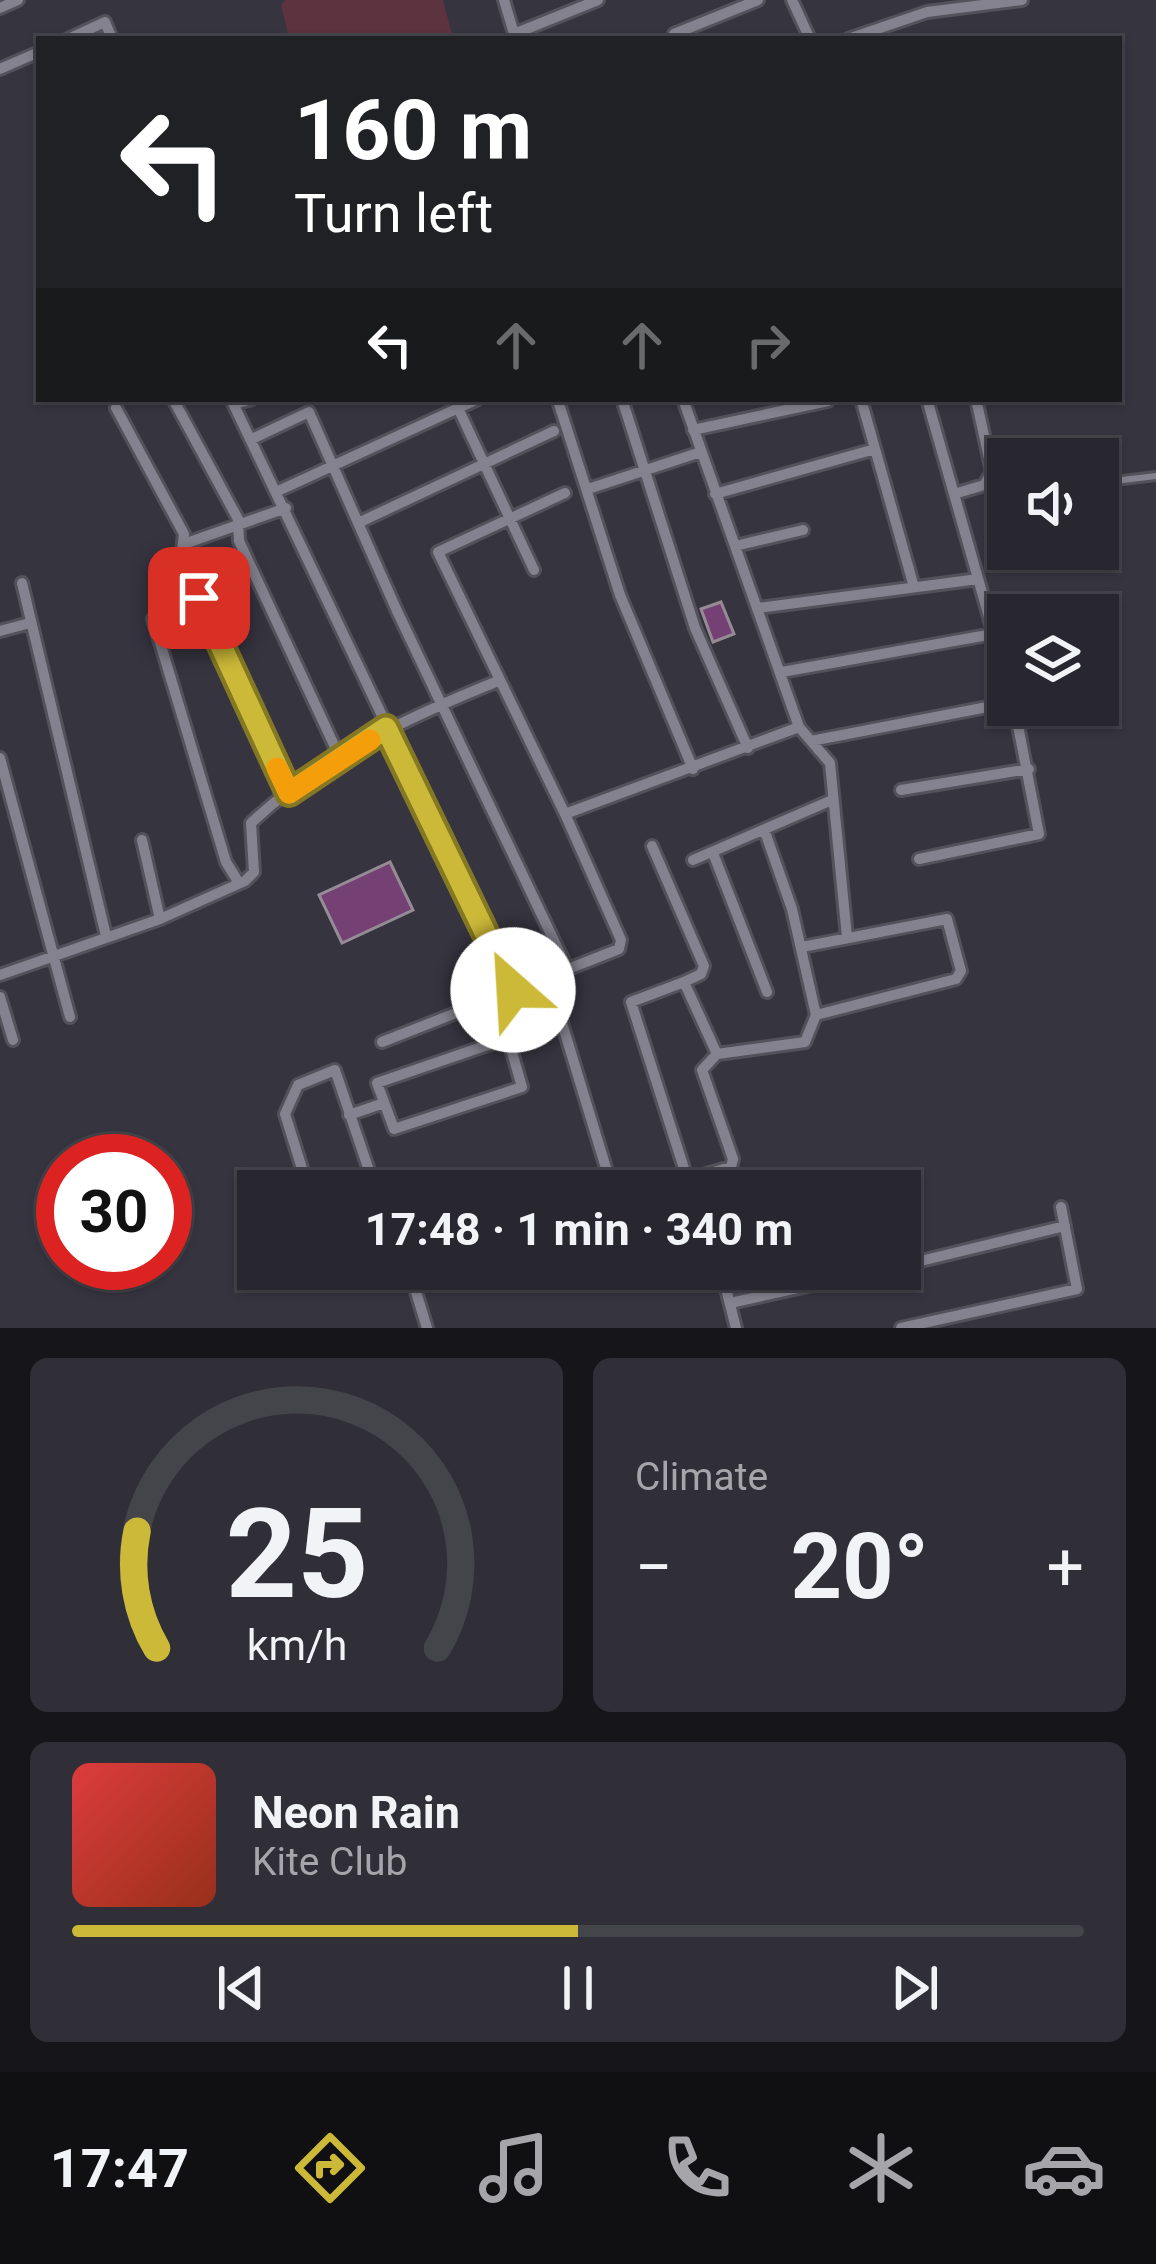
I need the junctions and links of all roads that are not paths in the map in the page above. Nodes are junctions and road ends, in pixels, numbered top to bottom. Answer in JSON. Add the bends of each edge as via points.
{"nodes":[{"id":1,"x":18,"y":0,"type":"edge"},
{"id":2,"x":504,"y":0,"type":"edge"},
{"id":3,"x":598,"y":0,"type":"edge"},
{"id":4,"x":758,"y":0,"type":"edge"},
{"id":5,"x":792,"y":0,"type":"edge"},
{"id":6,"x":1022,"y":0,"type":"edge"},
{"id":7,"x":957,"y":3,"type":"edge"},
{"id":8,"x":0,"y":8,"type":"edge"},
{"id":9,"x":674,"y":34,"type":"dead end"},
{"id":10,"x":75,"y":36,"type":"edge"},
{"id":11,"x":111,"y":36,"type":"edge"},
{"id":12,"x":514,"y":36,"type":"edge"},
{"id":13,"x":809,"y":36,"type":"edge"},
{"id":14,"x":857,"y":36,"type":"edge"},
{"id":15,"x":36,"y":53,"type":"edge"},
{"id":16,"x":0,"y":70,"type":"edge"},
{"id":17,"x":175,"y":402,"type":"edge"},
{"id":18,"x":234,"y":402,"type":"edge"},
{"id":19,"x":471,"y":402,"type":"edge"},
{"id":20,"x":623,"y":402,"type":"edge"},
{"id":21,"x":684,"y":402,"type":"edge"},
{"id":22,"x":823,"y":402,"type":"edge"},
{"id":23,"x":862,"y":402,"type":"edge"},
{"id":24,"x":928,"y":402,"type":"edge"},
{"id":25,"x":976,"y":402,"type":"edge"},
{"id":26,"x":559,"y":404,"type":"dead end"},
{"id":27,"x":116,"y":408,"type":"dead end"},
{"id":28,"x":458,"y":408,"type":"junction"},
{"id":29,"x":693,"y":430,"type":"junction"},
{"id":30,"x":554,"y":431,"type":"dead end"},
{"id":31,"x":252,"y":439,"type":"junction"},
{"id":32,"x":875,"y":449,"type":"junction"},
{"id":33,"x":701,"y":452,"type":"junction"},
{"id":34,"x":484,"y":464,"type":"junction"},
{"id":35,"x":333,"y":466,"type":"junction"},
{"id":36,"x":987,"y":468,"type":"edge"},
{"id":37,"x":644,"y":470,"type":"junction"},
{"id":38,"x":1156,"y":476,"type":"edge"},
{"id":39,"x":1119,"y":480,"type":"edge"},
{"id":40,"x":987,"y":481,"type":"edge"},
{"id":41,"x":588,"y":489,"type":"junction"},
{"id":42,"x":278,"y":491,"type":"junction"},
{"id":43,"x":565,"y":493,"type":"dead end"},
{"id":44,"x":715,"y":494,"type":"junction"},
{"id":45,"x":954,"y":494,"type":"junction"},
{"id":46,"x":286,"y":508,"type":"junction"},
{"id":47,"x":510,"y":519,"type":"junction"},
{"id":48,"x":358,"y":523,"type":"junction"},
{"id":49,"x":238,"y":527,"type":"junction"},
{"id":50,"x":803,"y":530,"type":"dead end"},
{"id":51,"x":184,"y":544,"type":"junction"},
{"id":52,"x":735,"y":546,"type":"junction"},
{"id":53,"x":534,"y":570,"type":"dead end"},
{"id":54,"x":978,"y":579,"type":"junction"},
{"id":55,"x":22,"y":583,"type":"dead end"},
{"id":56,"x":914,"y":587,"type":"junction"},
{"id":57,"x":758,"y":608,"type":"junction"},
{"id":58,"x":987,"y":612,"type":"edge"},
{"id":59,"x":153,"y":619,"type":"dead end"},
{"id":60,"x":30,"y":623,"type":"junction"},
{"id":61,"x":0,"y":631,"type":"edge"},
{"id":62,"x":987,"y":635,"type":"edge"},
{"id":63,"x":782,"y":673,"type":"junction"},
{"id":64,"x":498,"y":681,"type":"junction"},
{"id":65,"x":441,"y":704,"type":"junction"},
{"id":66,"x":987,"y":708,"type":"edge"},
{"id":67,"x":1017,"y":726,"type":"edge"},
{"id":68,"x":799,"y":727,"type":"junction"},
{"id":69,"x":386,"y":728,"type":"junction"},
{"id":70,"x":811,"y":741,"type":"junction"},
{"id":71,"x":748,"y":748,"type":"junction"},
{"id":72,"x":0,"y":758,"type":"edge"},
{"id":73,"x":341,"y":760,"type":"junction"},
{"id":74,"x":693,"y":769,"type":"junction"},
{"id":75,"x":1029,"y":769,"type":"junction"},
{"id":76,"x":901,"y":790,"type":"dead end"},
{"id":77,"x":289,"y":793,"type":"junction"},
{"id":78,"x":832,"y":800,"type":"junction"},
{"id":79,"x":566,"y":814,"type":"junction"},
{"id":80,"x":765,"y":832,"type":"junction"},
{"id":81,"x":142,"y":841,"type":"dead end"},
{"id":82,"x":652,"y":846,"type":"dead end"},
{"id":83,"x":713,"y":853,"type":"junction"},
{"id":84,"x":693,"y":860,"type":"dead end"},
{"id":85,"x":919,"y":860,"type":"dead end"},
{"id":86,"x":238,"y":884,"type":"junction"},
{"id":87,"x":160,"y":919,"type":"junction"},
{"id":88,"x":106,"y":936,"type":"junction"},
{"id":89,"x":848,"y":937,"type":"junction"},
{"id":90,"x":802,"y":947,"type":"junction"},
{"id":91,"x":54,"y":953,"type":"junction"},
{"id":92,"x":567,"y":968,"type":"junction"},
{"id":93,"x":0,"y":975,"type":"edge"},
{"id":94,"x":548,"y":977,"type":"junction"},
{"id":95,"x":684,"y":982,"type":"junction"},
{"id":96,"x":513,"y":990,"type":"junction"},
{"id":97,"x":767,"y":992,"type":"dead end"},
{"id":98,"x":0,"y":998,"type":"edge"},
{"id":99,"x":816,"y":1015,"type":"junction"},
{"id":100,"x":70,"y":1017,"type":"dead end"},
{"id":101,"x":13,"y":1040,"type":"dead end"},
{"id":102,"x":382,"y":1042,"type":"dead end"},
{"id":103,"x":717,"y":1054,"type":"junction"},
{"id":104,"x":384,"y":1103,"type":"junction"},
{"id":105,"x":349,"y":1115,"type":"junction"},
{"id":106,"x":302,"y":1170,"type":"edge"},
{"id":107,"x":369,"y":1170,"type":"edge"},
{"id":108,"x":607,"y":1170,"type":"edge"},
{"id":109,"x":690,"y":1170,"type":"edge"},
{"id":110,"x":724,"y":1170,"type":"edge"},
{"id":111,"x":1061,"y":1207,"type":"dead end"},
{"id":112,"x":1065,"y":1226,"type":"junction"},
{"id":113,"x":921,"y":1261,"type":"edge"},
{"id":114,"x":416,"y":1290,"type":"edge"},
{"id":115,"x":727,"y":1290,"type":"edge"},
{"id":116,"x":789,"y":1290,"type":"edge"},
{"id":117,"x":730,"y":1303,"type":"junction"},
{"id":118,"x":428,"y":1328,"type":"edge"},
{"id":119,"x":736,"y":1328,"type":"edge"},
{"id":120,"x":901,"y":1328,"type":"edge"}],
"edges":[{"from":1,"to":8,"type":"street"},
{"from":2,"to":12,"type":"street"},
{"from":3,"to":12,"type":"street"},
{"from":4,"to":9,"type":"street"},
{"from":5,"to":13,"type":"street"},
{"from":6,"to":7,"type":"street"},
{"from":7,"to":14,"type":"street"},
{"from":10,"to":11,"type":"street","via":[[105,22]]},
{"from":15,"to":16,"type":"street"},
{"from":17,"to":49,"type":"street"},
{"from":18,"to":31,"type":"street"},
{"from":19,"to":28,"type":"street"},
{"from":20,"to":37,"type":"street"},
{"from":21,"to":29,"type":"street"},
{"from":22,"to":29,"type":"street"},
{"from":23,"to":32,"type":"street"},
{"from":24,"to":45,"type":"street"},
{"from":25,"to":36,"type":"street"},
{"from":26,"to":41,"type":"street"},
{"from":27,"to":51,"type":"street"},
{"from":28,"to":34,"type":"street"},
{"from":28,"to":35,"type":"street"},
{"from":29,"to":33,"type":"street"},
{"from":30,"to":34,"type":"street"},
{"from":31,"to":35,"type":"street","via":[[309,412]]},
{"from":31,"to":42,"type":"street"},
{"from":32,"to":44,"type":"street"},
{"from":32,"to":56,"type":"street"},
{"from":33,"to":37,"type":"street"},
{"from":33,"to":44,"type":"street"},
{"from":34,"to":47,"type":"street"},
{"from":34,"to":48,"type":"street"},
{"from":35,"to":42,"type":"street"},
{"from":35,"to":48,"type":"street"},
{"from":37,"to":41,"type":"street"},
{"from":37,"to":71,"type":"street","via":[[695,628]]},
{"from":38,"to":39,"type":"lane"},
{"from":40,"to":45,"type":"street"},
{"from":41,"to":74,"type":"street","via":[[620,595]]},
{"from":42,"to":46,"type":"street"},
{"from":43,"to":47,"type":"street"},
{"from":44,"to":52,"type":"street"},
{"from":45,"to":54,"type":"street"},
{"from":46,"to":49,"type":"street"},
{"from":46,"to":69,"type":"street"},
{"from":47,"to":53,"type":"street"},
{"from":47,"to":64,"type":"street","via":[[438,552]]},
{"from":48,"to":65,"type":"street"},
{"from":49,"to":51,"type":"street"},
{"from":49,"to":73,"type":"street"},
{"from":50,"to":52,"type":"street"},
{"from":51,"to":77,"type":"street","via":[[182,560]]},
{"from":52,"to":57,"type":"street"},
{"from":54,"to":56,"type":"street"},
{"from":54,"to":58,"type":"street"},
{"from":55,"to":60,"type":"street"},
{"from":56,"to":57,"type":"street"},
{"from":57,"to":63,"type":"street"},
{"from":59,"to":86,"type":"street"},
{"from":60,"to":61,"type":"street"},
{"from":60,"to":88,"type":"street"},
{"from":62,"to":63,"type":"street"},
{"from":63,"to":68,"type":"street"},
{"from":64,"to":65,"type":"street"},
{"from":64,"to":79,"type":"street"},
{"from":65,"to":69,"type":"street"},
{"from":65,"to":92,"type":"street"},
{"from":66,"to":70,"type":"street"},
{"from":67,"to":75,"type":"street"},
{"from":68,"to":70,"type":"street"},
{"from":68,"to":71,"type":"street"},
{"from":69,"to":73,"type":"street"},
{"from":69,"to":96,"type":"street"},
{"from":70,"to":78,"type":"street","via":[[830,763]]},
{"from":71,"to":74,"type":"street"},
{"from":72,"to":91,"type":"street"},
{"from":73,"to":77,"type":"street"},
{"from":74,"to":79,"type":"street"},
{"from":75,"to":76,"type":"street"},
{"from":75,"to":85,"type":"street","via":[[1039,835]]},
{"from":77,"to":86,"type":"street","via":[[251,823],[254,872]]},
{"from":78,"to":80,"type":"street"},
{"from":78,"to":89,"type":"street"},
{"from":79,"to":92,"type":"street","via":[[621,940],[619,949]]},
{"from":80,"to":83,"type":"street"},
{"from":80,"to":90,"type":"street"},
{"from":81,"to":87,"type":"street"},
{"from":82,"to":95,"type":"street","via":[[704,966]]},
{"from":83,"to":84,"type":"street"},
{"from":83,"to":97,"type":"street"},
{"from":86,"to":87,"type":"street"},
{"from":87,"to":88,"type":"street"},
{"from":88,"to":91,"type":"street"},
{"from":89,"to":90,"type":"street"},
{"from":89,"to":99,"type":"street","via":[[947,919],[960,976]]},
{"from":90,"to":99,"type":"street"},
{"from":91,"to":93,"type":"street"},
{"from":91,"to":100,"type":"street"},
{"from":92,"to":94,"type":"street"},
{"from":94,"to":96,"type":"street"},
{"from":94,"to":108,"type":"street"},
{"from":95,"to":103,"type":"street"},
{"from":95,"to":109,"type":"street","via":[[631,1002]]},
{"from":96,"to":102,"type":"street"},
{"from":98,"to":101,"type":"street"},
{"from":99,"to":103,"type":"street","via":[[805,1042]]},
{"from":103,"to":110,"type":"street","via":[[702,1070],[733,1159]]},
{"from":104,"to":104,"type":"street","via":[[377,1083],[508,1038],[522,1087],[394,1130]]},
{"from":104,"to":105,"type":"street"},
{"from":105,"to":106,"type":"street","via":[[335,1070],[298,1085],[285,1114]]},
{"from":105,"to":107,"type":"street"},
{"from":111,"to":112,"type":"street"},
{"from":112,"to":113,"type":"street"},
{"from":112,"to":120,"type":"street","via":[[1077,1289]]},
{"from":114,"to":118,"type":"street"},
{"from":115,"to":117,"type":"street"},
{"from":116,"to":117,"type":"street"},
{"from":117,"to":119,"type":"street"}]}
